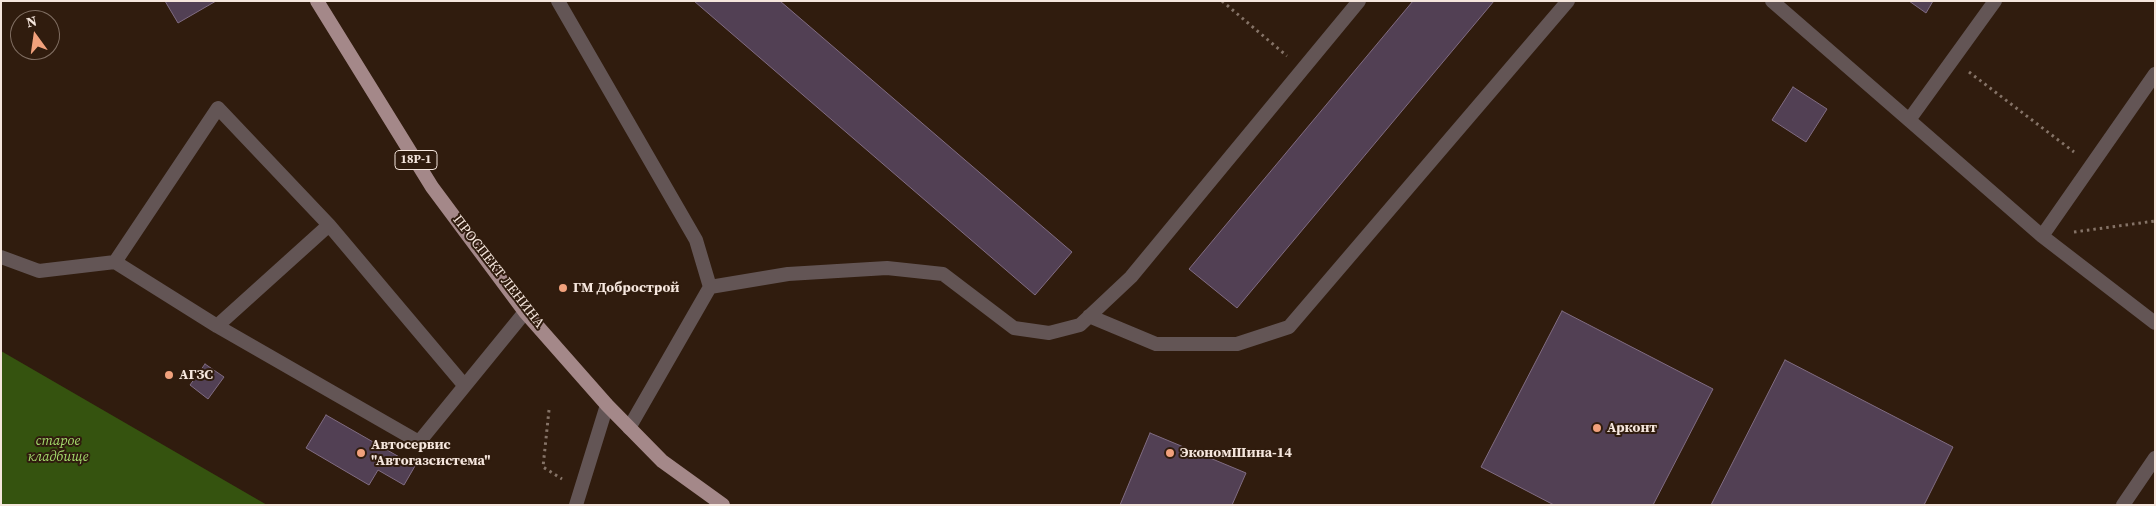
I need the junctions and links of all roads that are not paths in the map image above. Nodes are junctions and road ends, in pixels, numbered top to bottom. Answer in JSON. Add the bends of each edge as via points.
{"nodes":[{"id":1,"x":318,"y":1,"type":"edge"},
{"id":2,"x":558,"y":1,"type":"edge"},
{"id":3,"x":1359,"y":1,"type":"edge"},
{"id":4,"x":1568,"y":1,"type":"edge"},
{"id":5,"x":1772,"y":1,"type":"edge"},
{"id":6,"x":1995,"y":1,"type":"edge"},
{"id":7,"x":2155,"y":74,"type":"edge"},
{"id":8,"x":1909,"y":120,"type":"junction"},
{"id":9,"x":329,"y":225,"type":"junction"},
{"id":10,"x":2042,"y":236,"type":"junction"},
{"id":11,"x":1,"y":257,"type":"edge"},
{"id":12,"x":115,"y":262,"type":"junction"},
{"id":13,"x":710,"y":287,"type":"junction"},
{"id":14,"x":525,"y":312,"type":"junction"},
{"id":15,"x":1089,"y":316,"type":"junction"},
{"id":16,"x":2155,"y":323,"type":"edge"},
{"id":17,"x":217,"y":326,"type":"junction"},
{"id":18,"x":464,"y":385,"type":"junction"},
{"id":19,"x":607,"y":404,"type":"junction"},
{"id":20,"x":629,"y":428,"type":"junction"},
{"id":21,"x":2155,"y":458,"type":"edge"},
{"id":22,"x":576,"y":505,"type":"edge"},
{"id":23,"x":723,"y":505,"type":"edge"},
{"id":24,"x":2124,"y":505,"type":"edge"}],
"edges":[{"from":1,"to":14,"type":"main road","name":"ПРОСПЕКТ ЛЕНИНА","number":"18Р-1","via":[[432,187]]},
{"from":2,"to":13,"type":"street","via":[[696,240]]},
{"from":3,"to":15,"type":"street","via":[[1130,277]]},
{"from":4,"to":15,"type":"street","via":[[1290,327],[1237,344],[1156,344]]},
{"from":5,"to":8,"type":"street"},
{"from":6,"to":8,"type":"street"},
{"from":7,"to":10,"type":"street"},
{"from":8,"to":10,"type":"street"},
{"from":9,"to":12,"type":"street","via":[[218,108]]},
{"from":9,"to":17,"type":"street"},
{"from":9,"to":18,"type":"street"},
{"from":10,"to":16,"type":"street"},
{"from":11,"to":12,"type":"street","via":[[39,271]]},
{"from":12,"to":17,"type":"street"},
{"from":13,"to":15,"type":"street","via":[[788,274],[887,268],[943,274],[1014,328],[1049,333],[1080,325]]},
{"from":13,"to":20,"type":"street"},
{"from":14,"to":18,"type":"street"},
{"from":14,"to":19,"type":"main road","name":"ПРОСПЕКТ ЛЕНИНА","number":"18Р-1"},
{"from":17,"to":18,"type":"street","via":[[419,442]]},
{"from":19,"to":20,"type":"main road","name":"ПРОСПЕКТ ЛЕНИНА","number":"18Р-1"},
{"from":19,"to":22,"type":"street"},
{"from":20,"to":23,"type":"main road","name":"ПРОСПЕКТ ЛЕНИНА","number":"18Р-1","via":[[662,461]]},
{"from":21,"to":24,"type":"street"}]}
